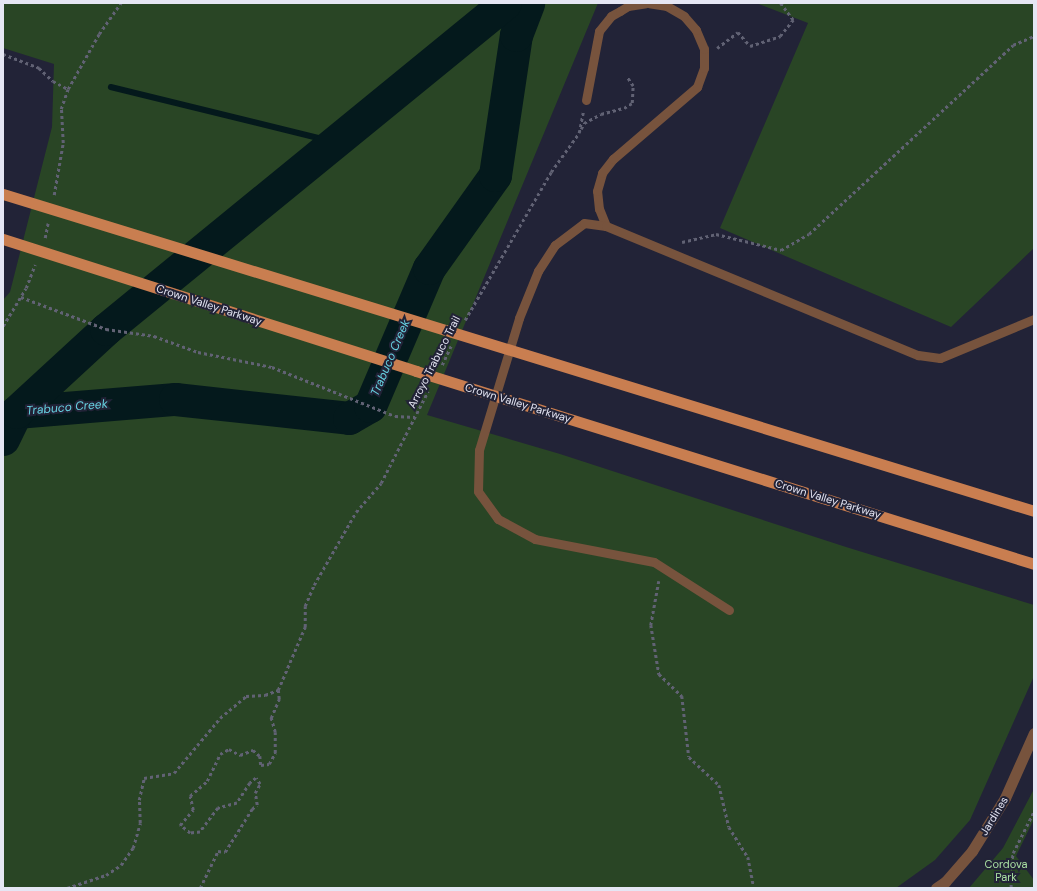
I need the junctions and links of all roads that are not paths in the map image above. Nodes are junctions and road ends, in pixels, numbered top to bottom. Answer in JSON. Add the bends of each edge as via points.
{"nodes":[{"id":1,"x":647,"y":3,"type":"edge"},
{"id":2,"x":586,"y":100,"type":"road end"},
{"id":3,"x":3,"y":194,"type":"edge"},
{"id":4,"x":606,"y":226,"type":"junction"},
{"id":5,"x":3,"y":239,"type":"edge"},
{"id":6,"x":1034,"y":319,"type":"edge"},
{"id":7,"x":1034,"y":511,"type":"edge"},
{"id":8,"x":1034,"y":564,"type":"edge"},
{"id":9,"x":729,"y":610,"type":"dead end"},
{"id":10,"x":1034,"y":733,"type":"edge"},
{"id":11,"x":936,"y":888,"type":"edge"}],
"edges":[{"from":1,"to":2,"type":"lane","via":[[628,6],[611,16],[599,31]]},
{"from":1,"to":4,"type":"lane","via":[[667,6],[684,16],[696,30],[704,49],[704,68],[697,87],[613,159],[602,174],[597,191],[599,209]]},
{"from":3,"to":7,"type":"main road"},
{"from":4,"to":6,"type":"lane","via":[[918,355],[940,358]]},
{"from":4,"to":9,"type":"lane","via":[[584,223],[555,245],[538,271],[519,318],[479,450],[478,491],[498,519],[535,539],[654,562]]},
{"from":5,"to":8,"type":"main road","name":"Crown Valley Parkway"},
{"from":10,"to":11,"type":"street","name":"Jardines","via":[[1005,798],[972,851],[945,882]]}]}
